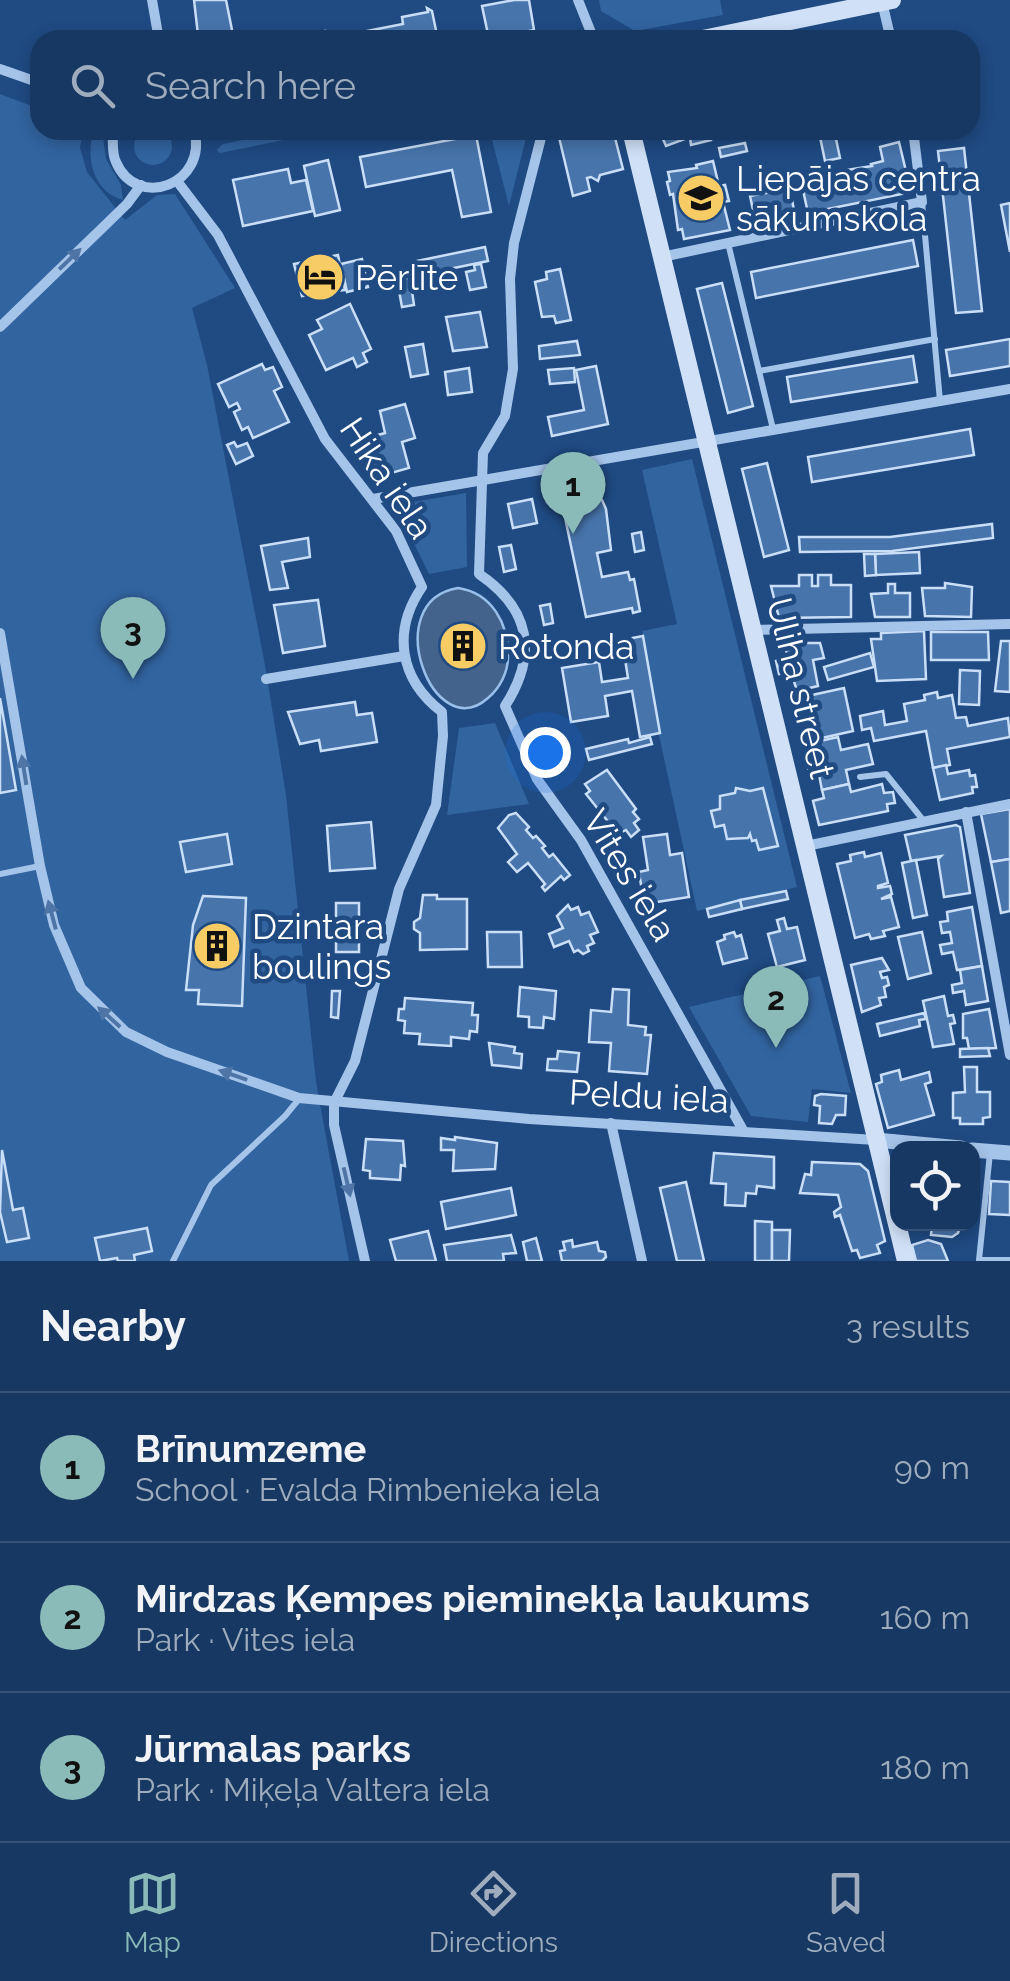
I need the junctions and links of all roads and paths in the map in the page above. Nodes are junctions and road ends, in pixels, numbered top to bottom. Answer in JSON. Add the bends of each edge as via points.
{"nodes":[{"id":1,"x":152,"y":0,"type":"edge"},
{"id":2,"x":578,"y":0,"type":"edge"},
{"id":3,"x":887,"y":1,"type":"edge"},
{"id":4,"x":156,"y":30,"type":"edge"},
{"id":5,"x":590,"y":30,"type":"edge"},
{"id":6,"x":746,"y":30,"type":"edge"},
{"id":7,"x":890,"y":30,"type":"edge"},
{"id":8,"x":0,"y":69,"type":"edge"},
{"id":9,"x":30,"y":80,"type":"edge"},
{"id":10,"x":115,"y":140,"type":"edge"},
{"id":11,"x":195,"y":140,"type":"edge"},
{"id":12,"x":540,"y":140,"type":"edge"},
{"id":13,"x":633,"y":140,"type":"edge"},
{"id":14,"x":914,"y":140,"type":"edge"},
{"id":15,"x":177,"y":181,"type":"junction"},
{"id":16,"x":140,"y":185,"type":"junction"},
{"id":17,"x":922,"y":202,"type":"junction"},
{"id":18,"x":728,"y":243,"type":"junction"},
{"id":19,"x":662,"y":257,"type":"junction"},
{"id":20,"x":0,"y":327,"type":"edge"},
{"id":21,"x":935,"y":339,"type":"junction"},
{"id":22,"x":760,"y":371,"type":"junction"},
{"id":23,"x":1010,"y":389,"type":"edge"},
{"id":24,"x":940,"y":402,"type":"junction"},
{"id":25,"x":774,"y":428,"type":"junction"},
{"id":26,"x":705,"y":442,"type":"junction"},
{"id":27,"x":480,"y":481,"type":"junction"},
{"id":28,"x":373,"y":499,"type":"junction"},
{"id":29,"x":1010,"y":624,"type":"edge"},
{"id":30,"x":754,"y":630,"type":"junction"},
{"id":31,"x":0,"y":633,"type":"edge"},
{"id":32,"x":404,"y":656,"type":"junction"},
{"id":33,"x":266,"y":680,"type":"dead end"},
{"id":34,"x":860,"y":777,"type":"dead end"},
{"id":35,"x":1010,"y":804,"type":"edge"},
{"id":36,"x":966,"y":812,"type":"junction"},
{"id":37,"x":924,"y":820,"type":"junction"},
{"id":38,"x":806,"y":846,"type":"junction"},
{"id":39,"x":40,"y":866,"type":"junction"},
{"id":40,"x":0,"y":874,"type":"edge"},
{"id":41,"x":1010,"y":1056,"type":"edge"},
{"id":42,"x":299,"y":1098,"type":"junction"},
{"id":43,"x":334,"y":1103,"type":"junction"},
{"id":44,"x":611,"y":1123,"type":"junction"},
{"id":45,"x":744,"y":1132,"type":"junction"},
{"id":46,"x":876,"y":1140,"type":"junction"},
{"id":47,"x":890,"y":1141,"type":"edge"},
{"id":48,"x":980,"y":1151,"type":"edge"},
{"id":49,"x":990,"y":1152,"type":"junction"},
{"id":50,"x":1010,"y":1154,"type":"edge"},
{"id":51,"x":1010,"y":1260,"type":"edge"},
{"id":52,"x":173,"y":1261,"type":"edge"},
{"id":53,"x":365,"y":1261,"type":"edge"},
{"id":54,"x":642,"y":1261,"type":"edge"},
{"id":55,"x":906,"y":1261,"type":"edge"}],
"edges":[{"from":1,"to":4,"type":"street"},
{"from":2,"to":5,"type":"street"},
{"from":3,"to":6,"type":"main road"},
{"from":3,"to":7,"type":"street"},
{"from":8,"to":9,"type":"street"},
{"from":10,"to":16,"type":"street","via":[[116,162]]},
{"from":11,"to":15,"type":"street","via":[[194,162]]},
{"from":12,"to":27,"type":"street","name":"Vites iela","via":[[514,243],[513,369],[505,416],[482,453]]},
{"from":13,"to":19,"type":"main road","name":"Uliha street"},
{"from":14,"to":17,"type":"street"},
{"from":15,"to":16,"type":"street"},
{"from":15,"to":28,"type":"street","name":"Hika iela","via":[[219,238],[325,440]]},
{"from":20,"to":16,"type":"street","one_way":true},
{"from":17,"to":18,"type":"street"},
{"from":17,"to":21,"type":"lane"},
{"from":18,"to":19,"type":"street"},
{"from":18,"to":22,"type":"lane"},
{"from":19,"to":26,"type":"main road","name":"Uliha street"},
{"from":21,"to":22,"type":"lane"},
{"from":21,"to":24,"type":"lane"},
{"from":22,"to":25,"type":"lane"},
{"from":23,"to":24,"type":"street"},
{"from":24,"to":25,"type":"street"},
{"from":25,"to":26,"type":"street"},
{"from":26,"to":27,"type":"street"},
{"from":26,"to":30,"type":"main road","name":"Uliha street"},
{"from":27,"to":28,"type":"street"},
{"from":27,"to":45,"type":"street","name":"Vites iela","via":[[479,574],[509,600],[524,635],[525,660],[505,706],[516,735]]},
{"from":28,"to":32,"type":"street","name":"Hika iela","via":[[422,586],[405,620]]},
{"from":29,"to":30,"type":"street"},
{"from":30,"to":38,"type":"main road","name":"Uliha street"},
{"from":39,"to":31,"type":"street","name":"Peldu iela","one_way":true},
{"from":32,"to":33,"type":"street"},
{"from":32,"to":43,"type":"street","via":[[417,688],[442,712],[436,805],[399,889],[355,1061]]},
{"from":34,"to":37,"type":"lane","via":[[886,774]]},
{"from":35,"to":36,"type":"street"},
{"from":36,"to":37,"type":"street"},
{"from":36,"to":41,"type":"street"},
{"from":37,"to":38,"type":"street"},
{"from":38,"to":46,"type":"main road","name":"Uliha street"},
{"from":39,"to":40,"type":"lane"},
{"from":42,"to":39,"type":"street","name":"Peldu iela","one_way":true,"via":[[167,1052],[126,1032],[98,1008],[68,962]]},
{"from":42,"to":43,"type":"street","name":"Peldu iela"},
{"from":42,"to":52,"type":"lane","via":[[212,1185]]},
{"from":43,"to":44,"type":"street","name":"Peldu iela"},
{"from":43,"to":53,"type":"street","one_way":true},
{"from":44,"to":45,"type":"street","name":"Peldu iela"},
{"from":44,"to":54,"type":"street"},
{"from":45,"to":46,"type":"street","name":"Peldu iela"},
{"from":46,"to":47,"type":"street","name":"Peldu iela"},
{"from":46,"to":55,"type":"main road","name":"Uliha street"},
{"from":48,"to":49,"type":"street"},
{"from":49,"to":50,"type":"street"},
{"from":49,"to":51,"type":"lane","via":[[979,1260]]}]}
